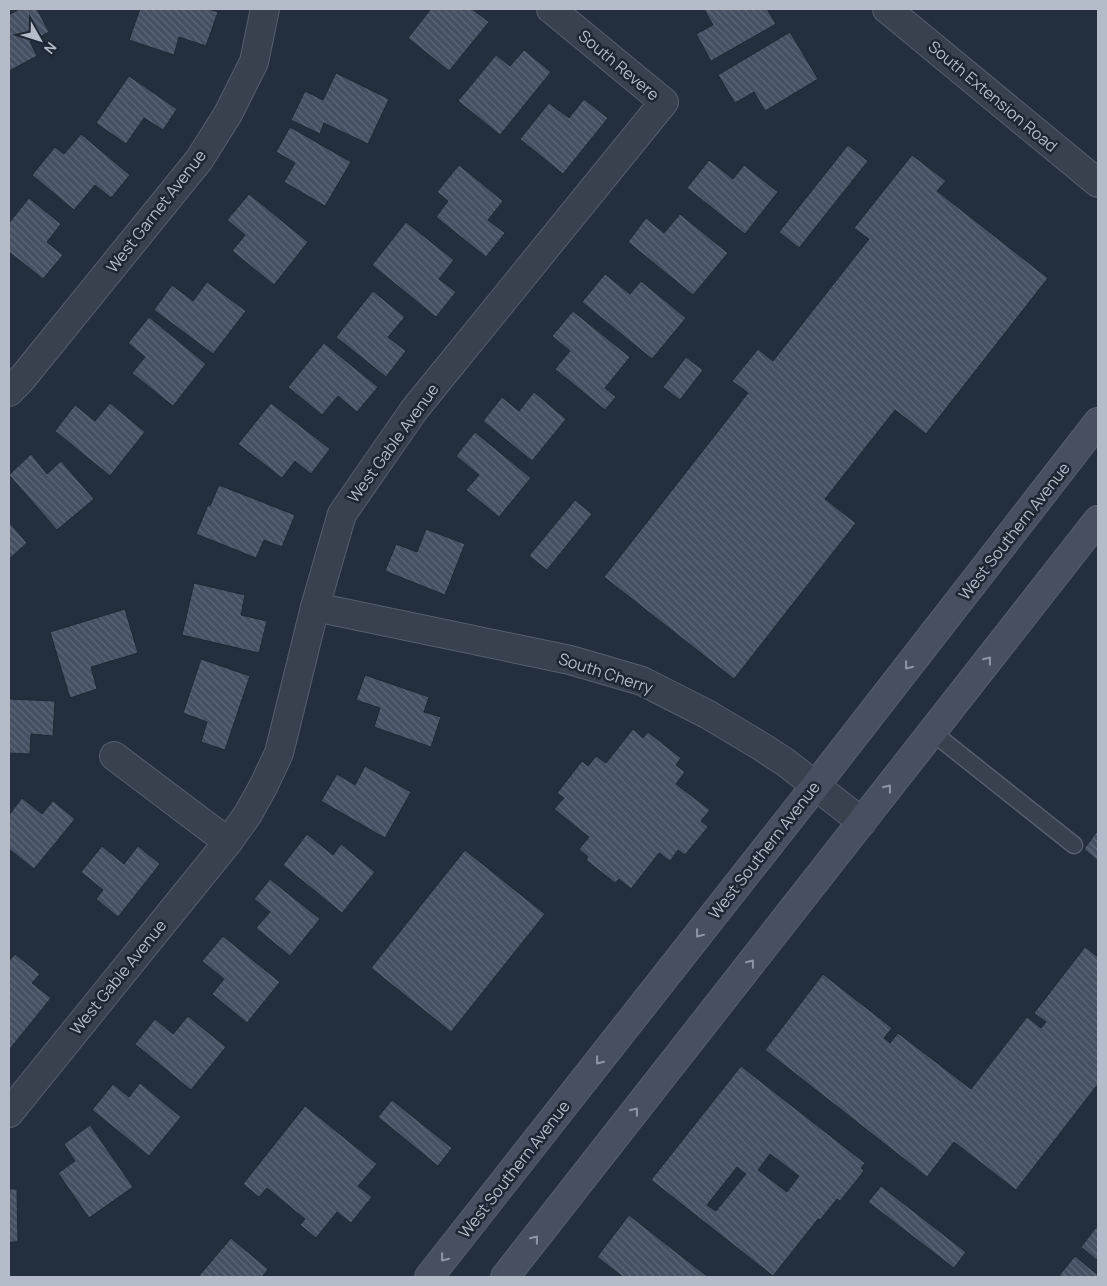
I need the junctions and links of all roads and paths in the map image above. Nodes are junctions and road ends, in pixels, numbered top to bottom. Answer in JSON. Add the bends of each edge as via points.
{"nodes":[{"id":1,"x":265,"y":9,"type":"edge"},
{"id":2,"x":551,"y":9,"type":"edge"},
{"id":3,"x":887,"y":9,"type":"edge"},
{"id":4,"x":664,"y":102,"type":"joint"},
{"id":5,"x":1098,"y":183,"type":"edge"},
{"id":6,"x":9,"y":392,"type":"edge"},
{"id":7,"x":1098,"y":422,"type":"edge"},
{"id":8,"x":1098,"y":520,"type":"edge"},
{"id":9,"x":315,"y":607,"type":"junction"},
{"id":10,"x":932,"y":732,"type":"junction"},
{"id":11,"x":114,"y":756,"type":"dead end"},
{"id":12,"x":816,"y":785,"type":"junction"},
{"id":13,"x":862,"y":822,"type":"junction"},
{"id":14,"x":228,"y":842,"type":"junction"},
{"id":15,"x":1074,"y":845,"type":"dead end"},
{"id":16,"x":9,"y":1113,"type":"edge"},
{"id":17,"x":429,"y":1277,"type":"edge"},
{"id":18,"x":504,"y":1277,"type":"edge"}],
"edges":[{"from":1,"to":6,"type":"street","name":"West Garnet Avenue","via":[[254,62],[228,114],[199,160]]},
{"from":2,"to":4,"type":"street","name":"South Revere"},
{"from":3,"to":5,"type":"street","name":"South Extension Road"},
{"from":4,"to":9,"type":"street","name":"West Gable Avenue","via":[[414,410],[342,514]]},
{"from":7,"to":12,"type":"main road","name":"West Southern Avenue","one_way":true},
{"from":10,"to":8,"type":"main road","one_way":true},
{"from":9,"to":12,"type":"street","name":"South Cherry","via":[[570,660],[642,681],[762,746]]},
{"from":9,"to":14,"type":"street","name":"West Gable Avenue","via":[[278,753],[248,814]]},
{"from":13,"to":10,"type":"main road","one_way":true},
{"from":10,"to":15,"type":"lane"},
{"from":11,"to":14,"type":"street"},
{"from":12,"to":13,"type":"street","name":"South Cherry"},
{"from":12,"to":17,"type":"main road","name":"West Southern Avenue","one_way":true},
{"from":18,"to":13,"type":"main road","one_way":true},
{"from":14,"to":16,"type":"street","name":"West Gable Avenue"}]}
